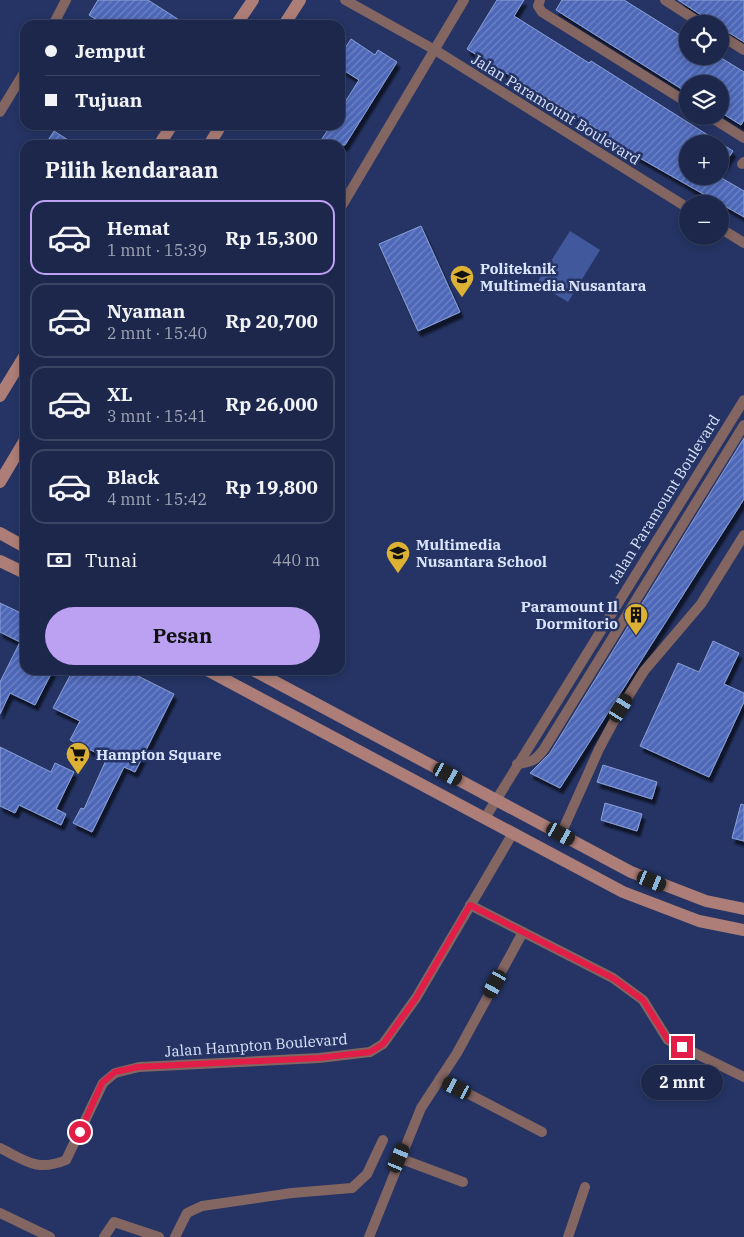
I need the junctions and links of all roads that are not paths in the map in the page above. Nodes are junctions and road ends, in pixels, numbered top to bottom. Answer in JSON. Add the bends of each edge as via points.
{"nodes":[{"id":1,"x":66,"y":0,"type":"edge"},
{"id":2,"x":253,"y":0,"type":"edge"},
{"id":3,"x":300,"y":0,"type":"edge"},
{"id":4,"x":345,"y":0,"type":"edge"},
{"id":5,"x":464,"y":0,"type":"edge"},
{"id":6,"x":540,"y":0,"type":"edge"},
{"id":7,"x":665,"y":0,"type":"edge"},
{"id":8,"x":688,"y":15,"type":"edge"},
{"id":9,"x":56,"y":20,"type":"edge"},
{"id":10,"x":239,"y":20,"type":"edge"},
{"id":11,"x":287,"y":20,"type":"edge"},
{"id":12,"x":729,"y":41,"type":"edge"},
{"id":13,"x":435,"y":50,"type":"junction"},
{"id":14,"x":744,"y":50,"type":"edge"},
{"id":15,"x":20,"y":79,"type":"edge"},
{"id":16,"x":679,"y":97,"type":"edge"},
{"id":17,"x":0,"y":112,"type":"edge"},
{"id":18,"x":723,"y":125,"type":"edge"},
{"id":19,"x":744,"y":138,"type":"edge"},
{"id":20,"x":345,"y":201,"type":"edge"},
{"id":21,"x":679,"y":202,"type":"edge"},
{"id":22,"x":729,"y":234,"type":"edge"},
{"id":23,"x":744,"y":243,"type":"edge"},
{"id":24,"x":20,"y":363,"type":"edge"},
{"id":25,"x":0,"y":396,"type":"edge"},
{"id":26,"x":744,"y":400,"type":"edge"},
{"id":27,"x":744,"y":425,"type":"edge"},
{"id":28,"x":20,"y":448,"type":"edge"},
{"id":29,"x":0,"y":482,"type":"edge"},
{"id":30,"x":0,"y":533,"type":"edge"},
{"id":31,"x":744,"y":535,"type":"edge"},
{"id":32,"x":20,"y":544,"type":"edge"},
{"id":33,"x":0,"y":561,"type":"edge"},
{"id":34,"x":20,"y":571,"type":"edge"},
{"id":35,"x":216,"y":675,"type":"edge"},
{"id":36,"x":262,"y":675,"type":"edge"},
{"id":37,"x":517,"y":764,"type":"junction"},
{"id":38,"x":495,"y":799,"type":"junction"},
{"id":39,"x":484,"y":818,"type":"junction"},
{"id":40,"x":513,"y":833,"type":"junction"},
{"id":41,"x":561,"y":834,"type":"junction"},
{"id":42,"x":470,"y":905,"type":"junction"},
{"id":43,"x":744,"y":909,"type":"edge"},
{"id":44,"x":744,"y":930,"type":"edge"},
{"id":45,"x":523,"y":932,"type":"junction"},
{"id":46,"x":744,"y":1077,"type":"edge"},
{"id":47,"x":440,"y":1079,"type":"junction"},
{"id":48,"x":542,"y":1132,"type":"dead end"},
{"id":49,"x":383,"y":1140,"type":"dead end"},
{"id":50,"x":0,"y":1148,"type":"edge"},
{"id":51,"x":399,"y":1158,"type":"junction"},
{"id":52,"x":463,"y":1182,"type":"dead end"},
{"id":53,"x":585,"y":1187,"type":"dead end"},
{"id":54,"x":0,"y":1214,"type":"edge"},
{"id":55,"x":50,"y":1237,"type":"edge"},
{"id":56,"x":104,"y":1237,"type":"edge"},
{"id":57,"x":159,"y":1237,"type":"edge"},
{"id":58,"x":174,"y":1237,"type":"edge"},
{"id":59,"x":369,"y":1237,"type":"edge"},
{"id":60,"x":568,"y":1237,"type":"edge"}],
"edges":[{"from":1,"to":9,"type":"street"},
{"from":2,"to":10,"type":"street"},
{"from":3,"to":11,"type":"street"},
{"from":4,"to":13,"type":"street","name":"Jalan Paramount Boulevard"},
{"from":5,"to":13,"type":"street"},
{"from":6,"to":16,"type":"street","via":[[538,6],[542,12]]},
{"from":7,"to":8,"type":"street"},
{"from":12,"to":14,"type":"street"},
{"from":13,"to":20,"type":"street"},
{"from":13,"to":21,"type":"street","name":"Jalan Paramount Boulevard"},
{"from":15,"to":17,"type":"street"},
{"from":18,"to":19,"type":"street"},
{"from":22,"to":23,"type":"street"},
{"from":24,"to":25,"type":"street"},
{"from":26,"to":37,"type":"street","name":"Jalan Paramount Boulevard"},
{"from":27,"to":37,"type":"street","via":[[544,749],[530,763]]},
{"from":28,"to":29,"type":"street"},
{"from":30,"to":32,"type":"street"},
{"from":31,"to":41,"type":"street","via":[[701,604],[644,671],[621,708]]},
{"from":33,"to":34,"type":"street"},
{"from":35,"to":39,"type":"street"},
{"from":36,"to":38,"type":"street"},
{"from":37,"to":38,"type":"street","name":"Jalan Paramount Boulevard"},
{"from":38,"to":39,"type":"street","name":"Jalan Paramount Boulevard"},
{"from":38,"to":41,"type":"street"},
{"from":39,"to":40,"type":"street"},
{"from":40,"to":42,"type":"street","name":"Jalan Hampton Boulevard"},
{"from":40,"to":44,"type":"street","via":[[623,892],[699,920]]},
{"from":41,"to":43,"type":"street","via":[[652,881],[706,901]]},
{"from":42,"to":45,"type":"street"},
{"from":42,"to":50,"type":"street","name":"Jalan Hampton Boulevard","via":[[416,998],[383,1044],[370,1052],[318,1058],[138,1067],[115,1072],[102,1083],[66,1160],[51,1166],[36,1165]]},
{"from":45,"to":46,"type":"street","via":[[613,978],[643,1000],[668,1040]]},
{"from":45,"to":47,"type":"street"},
{"from":47,"to":48,"type":"street"},
{"from":47,"to":51,"type":"street","via":[[421,1108]]},
{"from":49,"to":58,"type":"street","via":[[367,1174],[352,1188],[202,1206],[187,1213]]},
{"from":51,"to":52,"type":"street"},
{"from":51,"to":59,"type":"street"},
{"from":53,"to":60,"type":"street"},
{"from":54,"to":55,"type":"street"},
{"from":56,"to":57,"type":"street","via":[[114,1222]]}]}
